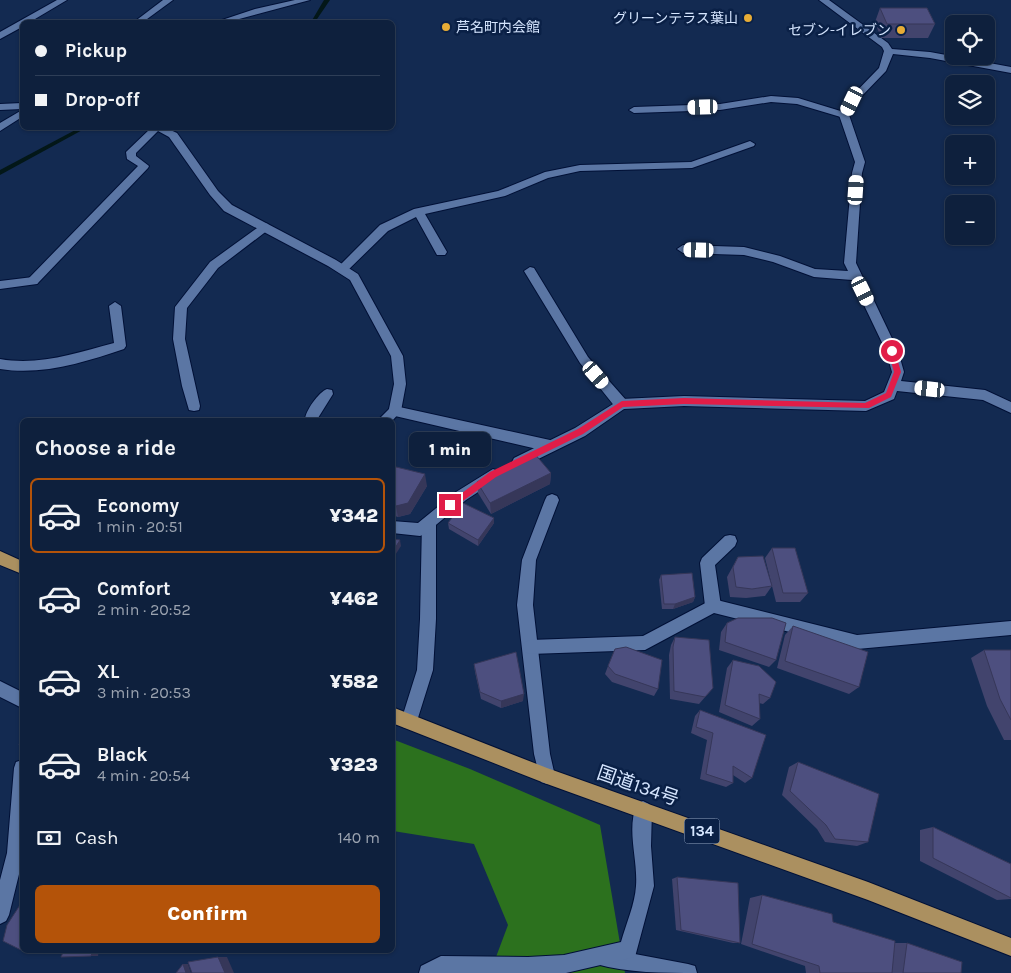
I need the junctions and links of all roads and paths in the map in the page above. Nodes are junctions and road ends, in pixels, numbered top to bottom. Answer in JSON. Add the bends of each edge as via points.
{"nodes":[{"id":1,"x":63,"y":0,"type":"edge"},
{"id":2,"x":169,"y":0,"type":"edge"},
{"id":3,"x":306,"y":0,"type":"edge"},
{"id":4,"x":823,"y":0,"type":"edge"},
{"id":5,"x":28,"y":20,"type":"edge"},
{"id":6,"x":141,"y":20,"type":"edge"},
{"id":7,"x":227,"y":20,"type":"edge"},
{"id":8,"x":20,"y":25,"type":"edge"},
{"id":9,"x":0,"y":36,"type":"edge"},
{"id":10,"x":889,"y":51,"type":"junction"},
{"id":11,"x":1011,"y":70,"type":"edge"},
{"id":12,"x":20,"y":106,"type":"edge"},
{"id":13,"x":0,"y":107,"type":"edge"},
{"id":14,"x":634,"y":110,"type":"dead end"},
{"id":15,"x":20,"y":114,"type":"edge"},
{"id":16,"x":844,"y":115,"type":"junction"},
{"id":17,"x":0,"y":128,"type":"edge"},
{"id":18,"x":156,"y":130,"type":"edge"},
{"id":19,"x":162,"y":130,"type":"edge"},
{"id":20,"x":750,"y":144,"type":"dead end"},
{"id":21,"x":418,"y":212,"type":"junction"},
{"id":22,"x":264,"y":227,"type":"junction"},
{"id":23,"x":684,"y":249,"type":"dead end"},
{"id":24,"x":441,"y":252,"type":"dead end"},
{"id":25,"x":342,"y":270,"type":"junction"},
{"id":26,"x":530,"y":271,"type":"dead end"},
{"id":27,"x":856,"y":276,"type":"junction"},
{"id":28,"x":0,"y":285,"type":"edge"},
{"id":29,"x":115,"y":306,"type":"dead end"},
{"id":30,"x":0,"y":364,"type":"edge"},
{"id":31,"x":892,"y":385,"type":"junction"},
{"id":32,"x":326,"y":394,"type":"dead end"},
{"id":33,"x":622,"y":404,"type":"junction"},
{"id":34,"x":194,"y":406,"type":"dead end"},
{"id":35,"x":1011,"y":408,"type":"edge"},
{"id":36,"x":390,"y":415,"type":"edge"},
{"id":37,"x":311,"y":418,"type":"edge"},
{"id":38,"x":550,"y":446,"type":"junction"},
{"id":39,"x":552,"y":500,"type":"dead end"},
{"id":40,"x":429,"y":523,"type":"junction"},
{"id":41,"x":395,"y":527,"type":"edge"},
{"id":42,"x":730,"y":541,"type":"dead end"},
{"id":43,"x":0,"y":558,"type":"edge"},
{"id":44,"x":20,"y":567,"type":"edge"},
{"id":45,"x":713,"y":606,"type":"junction"},
{"id":46,"x":1011,"y":628,"type":"edge"},
{"id":47,"x":530,"y":647,"type":"junction"},
{"id":48,"x":0,"y":689,"type":"edge"},
{"id":49,"x":20,"y":699,"type":"edge"},
{"id":50,"x":395,"y":716,"type":"edge"},
{"id":51,"x":409,"y":721,"type":"junction"},
{"id":52,"x":547,"y":776,"type":"junction"},
{"id":53,"x":20,"y":796,"type":"edge"},
{"id":54,"x":643,"y":810,"type":"junction"},
{"id":55,"x":0,"y":915,"type":"edge"},
{"id":56,"x":1011,"y":947,"type":"edge"},
{"id":57,"x":600,"y":956,"type":"junction"},
{"id":58,"x":428,"y":973,"type":"edge"},
{"id":59,"x":680,"y":973,"type":"edge"},
{"id":60,"x":688,"y":973,"type":"edge"}],
"edges":[{"from":1,"to":5,"type":"street"},
{"from":2,"to":6,"type":"street"},
{"from":3,"to":7,"type":"street"},
{"from":4,"to":10,"type":"street"},
{"from":8,"to":9,"type":"street"},
{"from":10,"to":11,"type":"street"},
{"from":10,"to":16,"type":"street","via":[[882,69],[852,101]]},
{"from":12,"to":13,"type":"street"},
{"from":14,"to":16,"type":"street","via":[[720,107],[771,99],[798,101]]},
{"from":15,"to":17,"type":"street"},
{"from":16,"to":27,"type":"street","via":[[860,162],[850,263]]},
{"from":18,"to":28,"type":"street","via":[[130,152],[131,158],[144,166],[33,281]]},
{"from":19,"to":22,"type":"street","via":[[173,135],[214,194],[228,208]]},
{"from":20,"to":21,"type":"street","via":[[692,165],[580,168],[545,175],[502,194]]},
{"from":21,"to":24,"type":"street"},
{"from":21,"to":25,"type":"street","via":[[384,228]]},
{"from":22,"to":25,"type":"street"},
{"from":22,"to":34,"type":"street","via":[[214,265],[181,307],[179,339]]},
{"from":23,"to":27,"type":"street","via":[[744,251],[776,258],[814,273]]},
{"from":25,"to":36,"type":"street","via":[[354,277],[397,356],[400,384]]},
{"from":26,"to":33,"type":"street","via":[[584,360]]},
{"from":27,"to":31,"type":"street","via":[[892,351],[898,372]]},
{"from":29,"to":30,"type":"street","via":[[120,346],[42,365],[12,368]]},
{"from":31,"to":33,"type":"street","via":[[889,395],[866,406],[684,401]]},
{"from":31,"to":35,"type":"street","via":[[986,395]]},
{"from":32,"to":37,"type":"street"},
{"from":33,"to":38,"type":"street","via":[[580,432]]},
{"from":36,"to":38,"type":"street"},
{"from":38,"to":40,"type":"street","via":[[505,468],[461,496]]},
{"from":39,"to":47,"type":"street","via":[[529,560],[525,605]]},
{"from":40,"to":41,"type":"street","via":[[420,530]]},
{"from":40,"to":51,"type":"street","via":[[426,670]]},
{"from":42,"to":45,"type":"street","via":[[707,563]]},
{"from":43,"to":44,"type":"highway"},
{"from":45,"to":46,"type":"street","via":[[857,642]]},
{"from":45,"to":47,"type":"street","via":[[645,643]]},
{"from":47,"to":52,"type":"street"},
{"from":48,"to":49,"type":"street"},
{"from":50,"to":51,"type":"highway","name":"国道134号","number":"134"},
{"from":51,"to":52,"type":"highway","name":"国道134号","number":"134"},
{"from":52,"to":54,"type":"highway","name":"国道134号","number":"134"},
{"from":53,"to":55,"type":"street","via":[[16,853]]},
{"from":54,"to":56,"type":"highway","name":"国道134号","number":"134","via":[[868,891]]},
{"from":54,"to":57,"type":"street","via":[[645,886],[628,950]]},
{"from":57,"to":58,"type":"street","via":[[564,964],[441,965]]},
{"from":57,"to":59,"type":"street"},
{"from":59,"to":60,"type":"street"}]}
